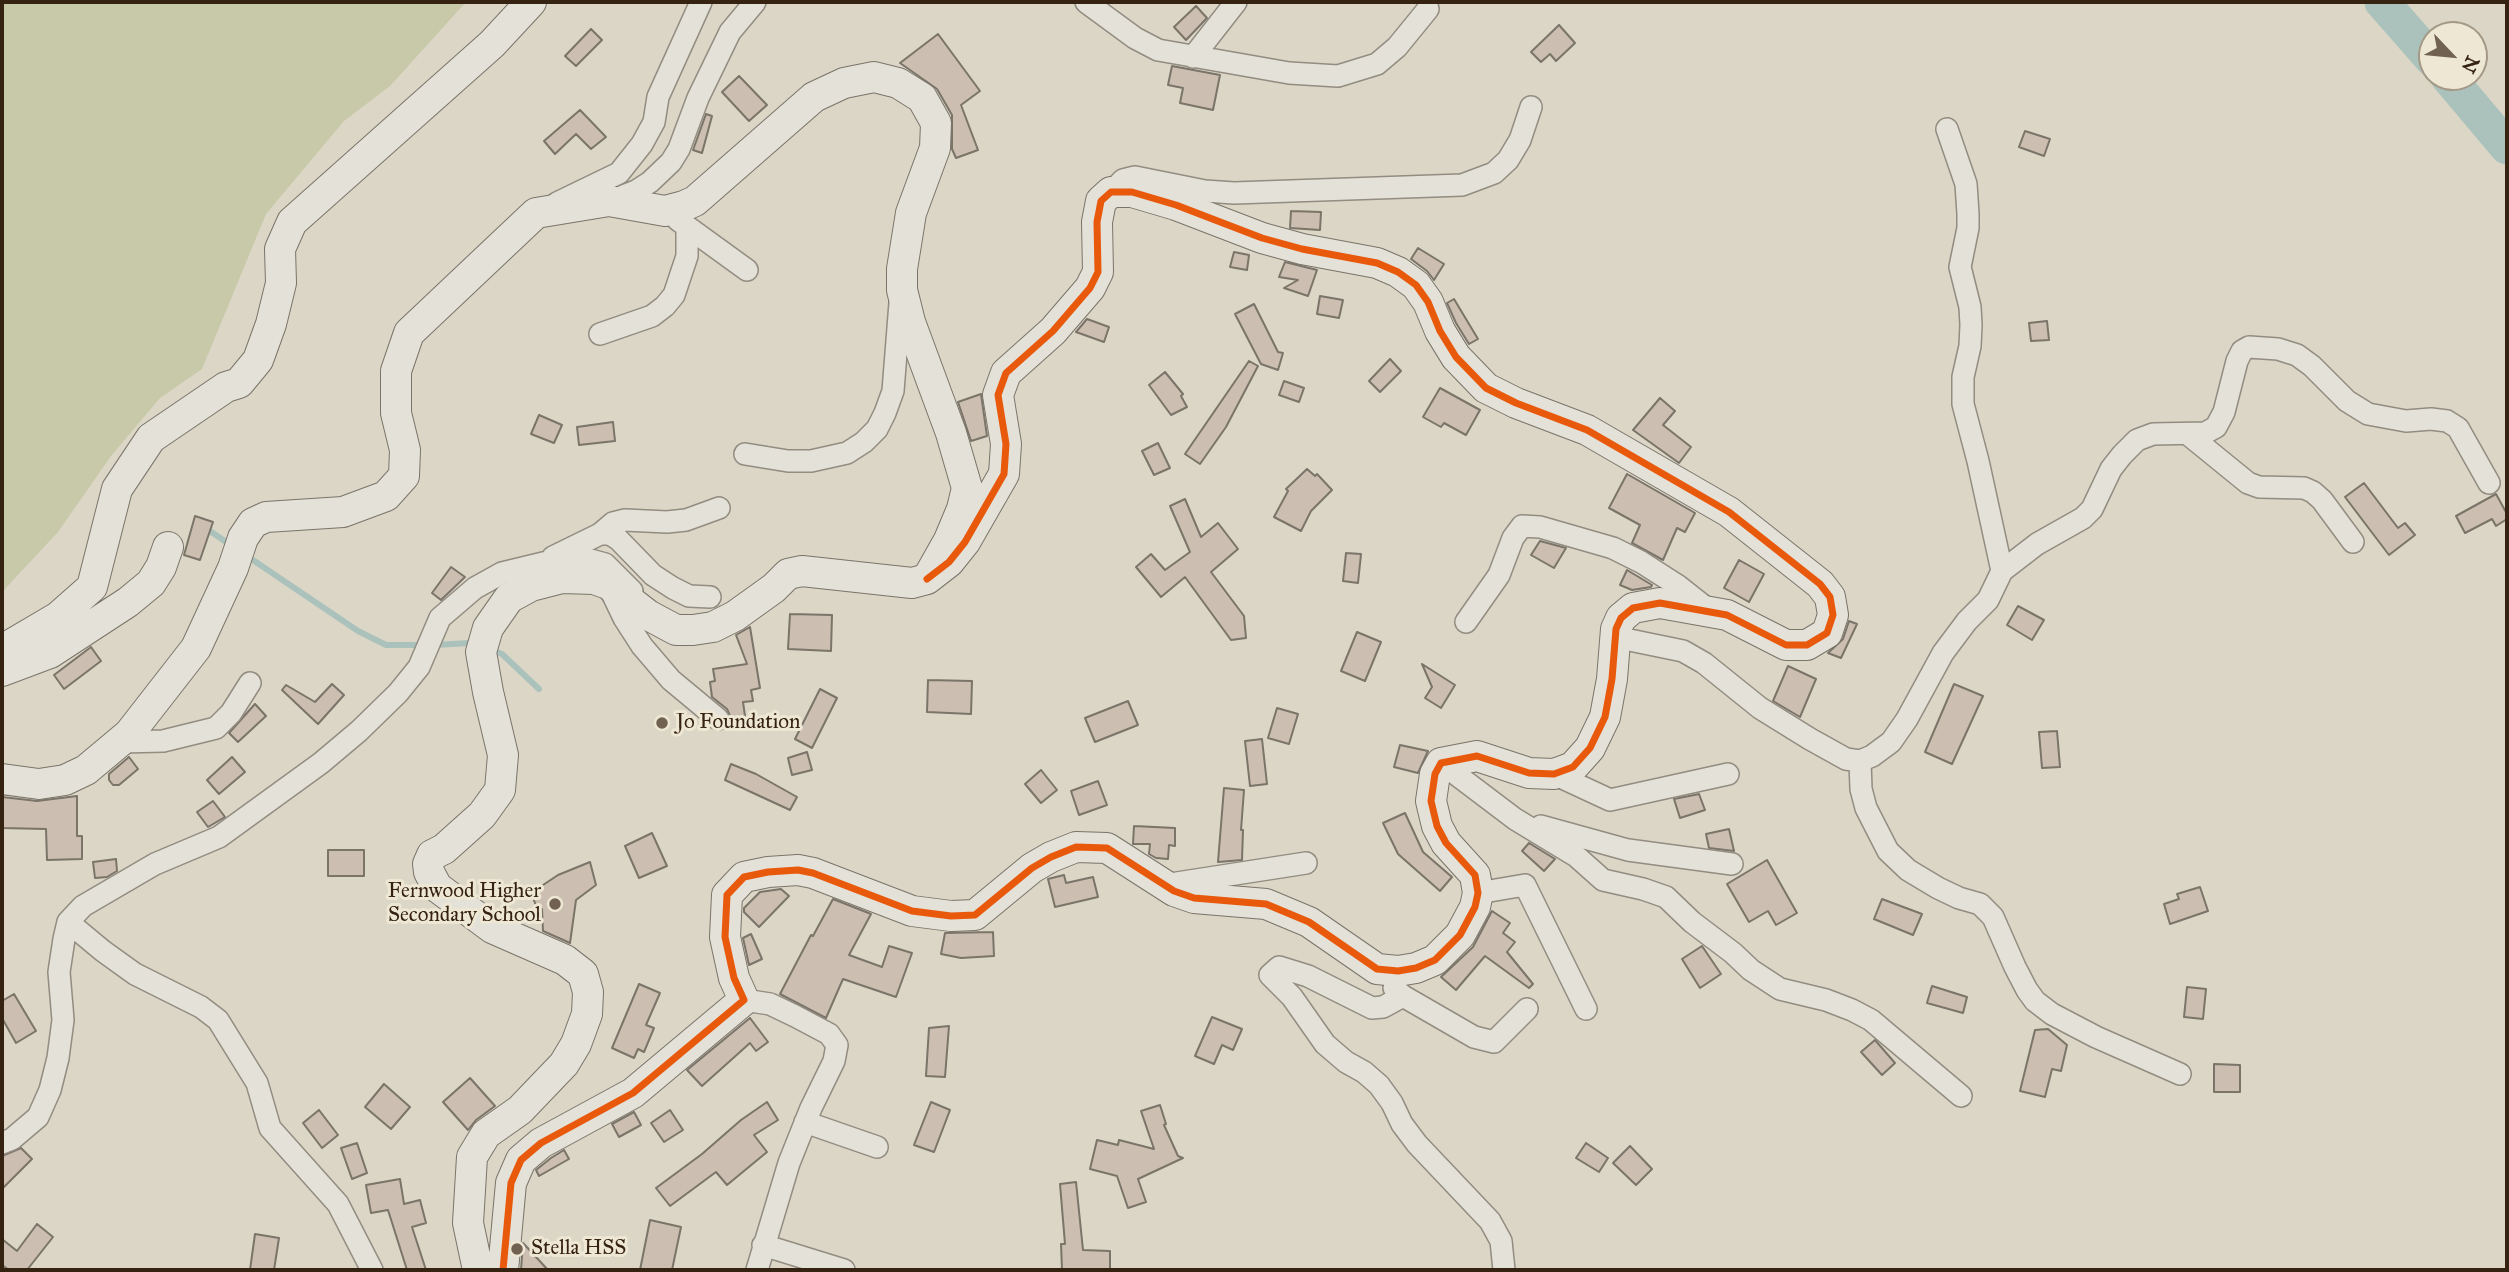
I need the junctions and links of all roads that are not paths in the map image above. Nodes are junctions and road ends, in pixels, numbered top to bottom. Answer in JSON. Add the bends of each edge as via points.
{"nodes":[{"id":1,"x":531,"y":2,"type":"edge"},
{"id":2,"x":701,"y":2,"type":"edge"},
{"id":3,"x":755,"y":2,"type":"edge"},
{"id":4,"x":1086,"y":2,"type":"edge"},
{"id":5,"x":1236,"y":2,"type":"edge"},
{"id":6,"x":1428,"y":9,"type":"dead end"},
{"id":7,"x":1193,"y":57,"type":"junction"},
{"id":8,"x":1531,"y":107,"type":"dead end"},
{"id":9,"x":1947,"y":129,"type":"dead end"},
{"id":10,"x":1111,"y":192,"type":"junction"},
{"id":11,"x":609,"y":201,"type":"junction"},
{"id":12,"x":536,"y":213,"type":"junction"},
{"id":13,"x":676,"y":219,"type":"junction"},
{"id":14,"x":747,"y":270,"type":"dead end"},
{"id":15,"x":902,"y":290,"type":"junction"},
{"id":16,"x":600,"y":334,"type":"dead end"},
{"id":17,"x":2189,"y":435,"type":"junction"},
{"id":18,"x":745,"y":454,"type":"dead end"},
{"id":19,"x":2489,"y":483,"type":"dead end"},
{"id":20,"x":719,"y":508,"type":"dead end"},
{"id":21,"x":600,"y":534,"type":"junction"},
{"id":22,"x":2353,"y":542,"type":"dead end"},
{"id":23,"x":168,"y":547,"type":"dead end"},
{"id":24,"x":542,"y":564,"type":"junction"},
{"id":25,"x":2002,"y":571,"type":"junction"},
{"id":26,"x":926,"y":579,"type":"junction"},
{"id":27,"x":608,"y":584,"type":"junction"},
{"id":28,"x":710,"y":597,"type":"dead end"},
{"id":29,"x":1712,"y":612,"type":"junction"},
{"id":30,"x":648,"y":615,"type":"junction"},
{"id":31,"x":1466,"y":622,"type":"dead end"},
{"id":32,"x":1615,"y":638,"type":"junction"},
{"id":33,"x":2,"y":650,"type":"edge"},
{"id":34,"x":2,"y":671,"type":"edge"},
{"id":35,"x":250,"y":683,"type":"dead end"},
{"id":36,"x":718,"y":719,"type":"dead end"},
{"id":37,"x":121,"y":742,"type":"junction"},
{"id":38,"x":1860,"y":761,"type":"junction"},
{"id":39,"x":1441,"y":763,"type":"junction"},
{"id":40,"x":1728,"y":774,"type":"dead end"},
{"id":41,"x":1554,"y":775,"type":"junction"},
{"id":42,"x":2,"y":779,"type":"edge"},
{"id":43,"x":1515,"y":819,"type":"junction"},
{"id":44,"x":1306,"y":863,"type":"dead end"},
{"id":45,"x":1732,"y":864,"type":"dead end"},
{"id":46,"x":1164,"y":885,"type":"junction"},
{"id":47,"x":1478,"y":893,"type":"junction"},
{"id":48,"x":68,"y":922,"type":"junction"},
{"id":49,"x":1361,"y":959,"type":"junction"},
{"id":50,"x":1403,"y":996,"type":"junction"},
{"id":51,"x":744,"y":1000,"type":"junction"},
{"id":52,"x":1527,"y":1009,"type":"dead end"},
{"id":53,"x":1586,"y":1009,"type":"dead end"},
{"id":54,"x":2180,"y":1074,"type":"dead end"},
{"id":55,"x":1961,"y":1096,"type":"dead end"},
{"id":56,"x":806,"y":1122,"type":"junction"},
{"id":57,"x":2,"y":1143,"type":"edge"},
{"id":58,"x":877,"y":1147,"type":"dead end"},
{"id":59,"x":763,"y":1245,"type":"junction"},
{"id":60,"x":372,"y":1270,"type":"edge"},
{"id":61,"x":478,"y":1270,"type":"edge"},
{"id":62,"x":503,"y":1270,"type":"edge"},
{"id":63,"x":757,"y":1270,"type":"edge"},
{"id":64,"x":844,"y":1270,"type":"edge"},
{"id":65,"x":1504,"y":1270,"type":"edge"}],
"edges":[{"from":1,"to":33,"type":"street","via":[[492,44],[292,222],[280,249],[281,283],[258,360],[239,383],[151,438],[117,489],[92,587],[58,617]]},
{"from":2,"to":12,"type":"street","via":[[642,144],[619,173]]},
{"from":3,"to":11,"type":"street","via":[[730,32],[710,70],[671,162],[636,191]]},
{"from":4,"to":7,"type":"street","via":[[1158,50]]},
{"from":5,"to":7,"type":"street"},
{"from":6,"to":7,"type":"street","via":[[1377,64],[1338,76],[1289,74]]},
{"from":8,"to":10,"type":"street","via":[[1508,160],[1494,173],[1462,185],[1234,193],[1135,177],[1123,180]]},
{"from":9,"to":25,"type":"street","via":[[1966,184],[1968,214],[1961,267],[1971,325],[1963,404]]},
{"from":10,"to":26,"type":"street","via":[[1101,201],[1098,272],[1090,288],[1054,331],[1006,373],[998,396],[1006,444],[1004,474],[965,542]]},
{"from":10,"to":29,"type":"street","via":[[1132,192],[1262,238],[1377,263],[1398,272],[1416,285],[1455,357],[1486,388],[1587,430],[1729,512],[1820,584],[1830,597],[1833,615],[1827,633],[1807,645],[1786,645],[1743,621]]},
{"from":11,"to":12,"type":"street"},
{"from":11,"to":13,"type":"street"},
{"from":12,"to":37,"type":"street","via":[[409,333],[396,370],[404,476],[386,496],[343,512],[266,517],[253,523],[196,648]]},
{"from":13,"to":14,"type":"street"},
{"from":13,"to":15,"type":"street","via":[[814,97],[844,83],[874,77],[898,83],[922,99],[936,123],[935,148],[911,213]]},
{"from":13,"to":16,"type":"street","via":[[687,256],[674,295],[652,316]]},
{"from":15,"to":18,"type":"street","via":[[893,391],[877,429],[847,453],[832,458],[788,461]]},
{"from":15,"to":26,"type":"street","via":[[967,488],[949,540]]},
{"from":17,"to":19,"type":"street","via":[[2216,427],[2242,351],[2249,347],[2278,349],[2297,355],[2368,414],[2406,421],[2447,421],[2458,428]]},
{"from":17,"to":22,"type":"street","via":[[2248,483],[2313,492]]},
{"from":17,"to":25,"type":"street","via":[[2153,434],[2137,440],[2117,462],[2092,509]]},
{"from":20,"to":21,"type":"street","via":[[686,520],[625,520]]},
{"from":21,"to":24,"type":"street"},
{"from":21,"to":28,"type":"street","via":[[618,539],[673,589]]},
{"from":23,"to":34,"type":"street","via":[[151,583],[128,602],[50,653]]},
{"from":24,"to":30,"type":"street","via":[[583,558],[605,564],[625,582]]},
{"from":24,"to":48,"type":"street","via":[[502,573],[475,588],[440,618],[419,667],[398,693],[312,770],[219,837],[103,892]]},
{"from":25,"to":38,"type":"street","via":[[1989,600],[1943,653],[1891,742]]},
{"from":26,"to":30,"type":"street","via":[[912,583],[802,571],[788,574],[736,616],[713,627],[676,629]]},
{"from":27,"to":30,"type":"street"},
{"from":27,"to":36,"type":"street","via":[[642,646],[671,680]]},
{"from":27,"to":61,"type":"street","via":[[562,578],[531,586],[509,598],[488,628],[481,652],[503,755],[500,790],[482,815],[432,855],[428,864],[437,887],[456,904],[492,928],[565,960],[583,974],[588,992],[587,1014],[564,1064],[520,1110],[486,1135],[472,1157],[468,1223]]},
{"from":29,"to":31,"type":"street","via":[[1678,585],[1613,548],[1522,526],[1499,575]]},
{"from":29,"to":32,"type":"street","via":[[1660,603],[1633,608],[1621,618]]},
{"from":32,"to":38,"type":"street","via":[[1682,651],[1800,733],[1846,759]]},
{"from":32,"to":41,"type":"street","via":[[1612,679],[1598,734],[1573,767]]},
{"from":35,"to":37,"type":"street","via":[[216,728],[163,741]]},
{"from":37,"to":42,"type":"street","via":[[86,770],[65,780],[39,784]]},
{"from":38,"to":54,"type":"street","via":[[1866,808],[1888,851],[1938,888],[1980,904],[1993,918],[2035,1001],[2096,1037]]},
{"from":39,"to":41,"type":"street","via":[[1477,756],[1529,773]]},
{"from":39,"to":43,"type":"street"},
{"from":39,"to":47,"type":"street","via":[[1431,801],[1437,825],[1446,843],[1475,875]]},
{"from":40,"to":41,"type":"street","via":[[1610,800]]},
{"from":43,"to":45,"type":"street","via":[[1629,850]]},
{"from":43,"to":55,"type":"street","via":[[1576,856],[1603,880],[1665,897],[1751,971],[1780,989],[1826,1000],[1871,1020]]},
{"from":44,"to":46,"type":"street"},
{"from":46,"to":49,"type":"street","via":[[1195,898],[1266,904],[1285,911],[1309,922]]},
{"from":46,"to":51,"type":"street","via":[[1107,848],[1076,846],[1032,868],[975,915],[912,912],[798,870],[744,877],[727,895],[725,925],[728,957]]},
{"from":47,"to":49,"type":"street","via":[[1460,934],[1435,960],[1398,971],[1377,969]]},
{"from":47,"to":53,"type":"street","via":[[1525,885]]},
{"from":48,"to":57,"type":"street","via":[[59,972],[63,1020],[50,1090],[38,1117]]},
{"from":48,"to":60,"type":"street","via":[[135,974],[218,1020],[257,1083],[270,1128],[338,1204]]},
{"from":49,"to":50,"type":"street"},
{"from":50,"to":52,"type":"street","via":[[1474,1037],[1494,1042]]},
{"from":50,"to":65,"type":"street","via":[[1372,1008],[1308,976],[1279,967],[1270,975],[1325,1044],[1379,1085],[1417,1144],[1490,1221],[1501,1241]]},
{"from":51,"to":56,"type":"street","via":[[769,1004],[795,1016],[829,1034],[836,1045],[834,1061]]},
{"from":51,"to":62,"type":"street","via":[[634,1093],[541,1143],[522,1160],[511,1183]]},
{"from":56,"to":58,"type":"street"},
{"from":56,"to":59,"type":"street"},
{"from":59,"to":63,"type":"street"},
{"from":59,"to":64,"type":"street"}]}
